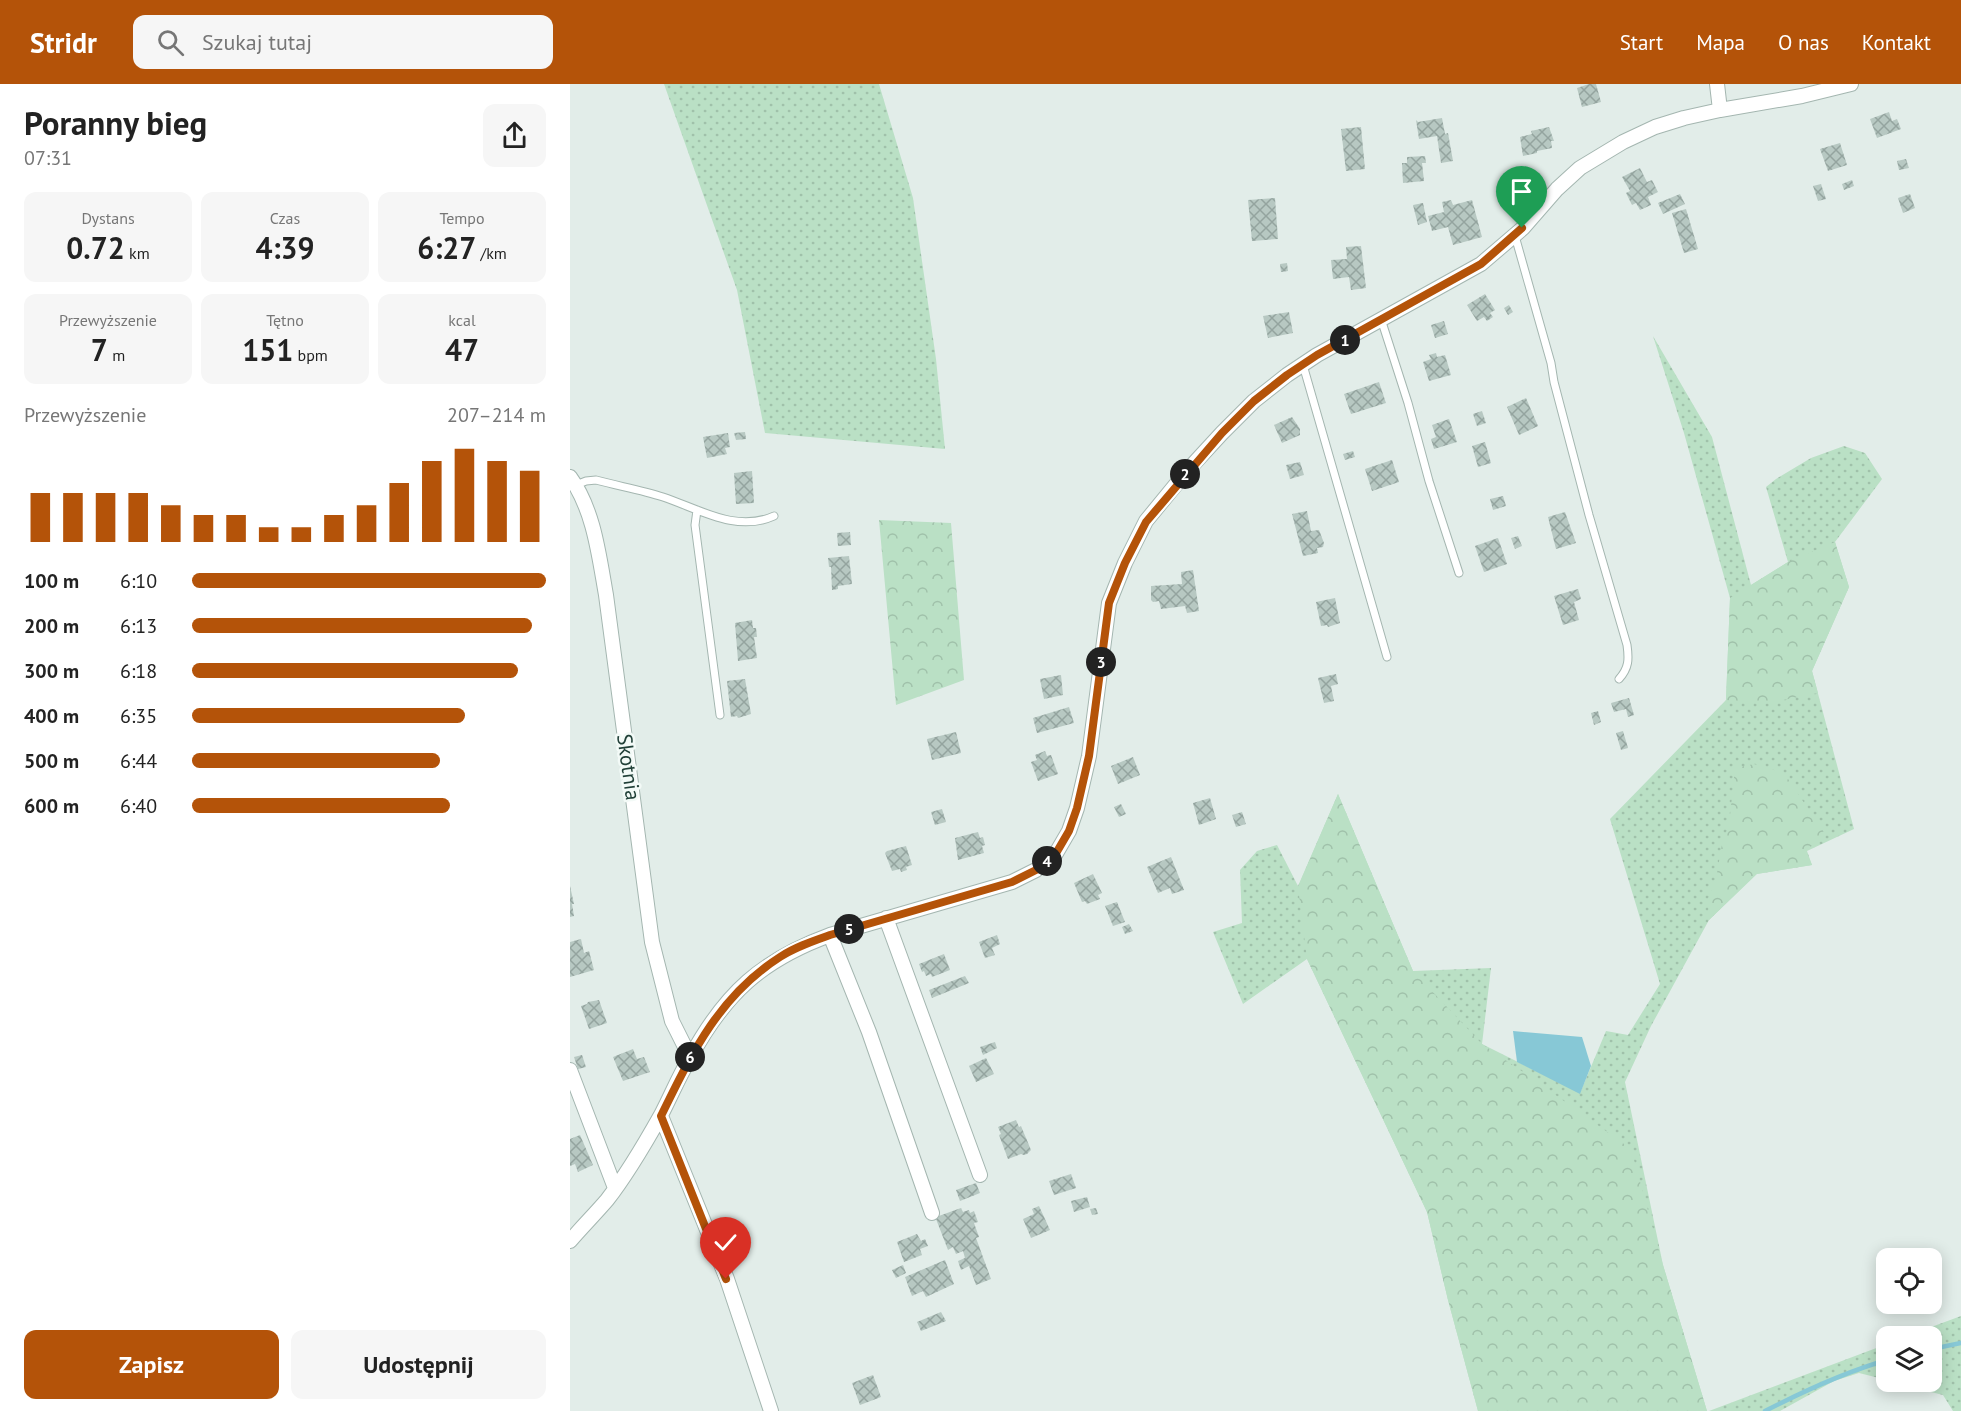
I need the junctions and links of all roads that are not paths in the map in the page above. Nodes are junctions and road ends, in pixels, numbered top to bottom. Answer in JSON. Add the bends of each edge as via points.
{"nodes":[{"id":1,"x":1717,"y":84,"type":"edge"},
{"id":2,"x":1851,"y":84,"type":"edge"},
{"id":3,"x":1720,"y":110,"type":"junction"},
{"id":4,"x":1515,"y":236,"type":"junction"},
{"id":5,"x":1381,"y":319,"type":"junction"},
{"id":6,"x":1303,"y":365,"type":"junction"},
{"id":7,"x":573,"y":481,"type":"edge"},
{"id":8,"x":697,"y":510,"type":"junction"},
{"id":9,"x":774,"y":516,"type":"dead end"},
{"id":10,"x":1459,"y":573,"type":"dead end"},
{"id":11,"x":1387,"y":657,"type":"dead end"},
{"id":12,"x":1619,"y":679,"type":"dead end"},
{"id":13,"x":720,"y":715,"type":"dead end"},
{"id":14,"x":886,"y":918,"type":"junction"},
{"id":15,"x":830,"y":935,"type":"junction"},
{"id":16,"x":690,"y":1057,"type":"junction"},
{"id":17,"x":570,"y":1070,"type":"edge"},
{"id":18,"x":661,"y":1116,"type":"junction"},
{"id":19,"x":981,"y":1175,"type":"dead end"},
{"id":20,"x":615,"y":1188,"type":"junction"},
{"id":21,"x":932,"y":1214,"type":"dead end"},
{"id":22,"x":570,"y":1240,"type":"edge"},
{"id":23,"x":771,"y":1411,"type":"edge"}],
"edges":[{"from":1,"to":3,"type":"street"},
{"from":2,"to":3,"type":"street"},
{"from":3,"to":4,"type":"street","via":[[1655,127],[1605,152],[1557,189]]},
{"from":4,"to":5,"type":"street","via":[[1481,264]]},
{"from":4,"to":12,"type":"lane","via":[[1627,645],[1627,671]]},
{"from":5,"to":6,"type":"street"},
{"from":5,"to":10,"type":"lane"},
{"from":6,"to":11,"type":"lane"},
{"from":6,"to":14,"type":"street","via":[[1254,401],[1194,463],[1146,522],[1125,563],[1109,603],[1089,756],[1077,808],[1055,855],[1012,882]]},
{"from":7,"to":8,"type":"lane","via":[[596,480]]},
{"from":7,"to":16,"type":"street","name":"Skotnia","via":[[598,548],[652,942],[672,1021]]},
{"from":8,"to":9,"type":"lane","via":[[737,522],[751,523]]},
{"from":8,"to":13,"type":"lane"},
{"from":14,"to":15,"type":"street"},
{"from":14,"to":19,"type":"street"},
{"from":15,"to":16,"type":"street","via":[[781,956],[746,981],[723,1007]]},
{"from":15,"to":21,"type":"street","via":[[869,1032]]},
{"from":16,"to":18,"type":"street"},
{"from":17,"to":20,"type":"street"},
{"from":18,"to":20,"type":"street"},
{"from":18,"to":23,"type":"street","via":[[726,1279]]},
{"from":20,"to":22,"type":"street"}]}
